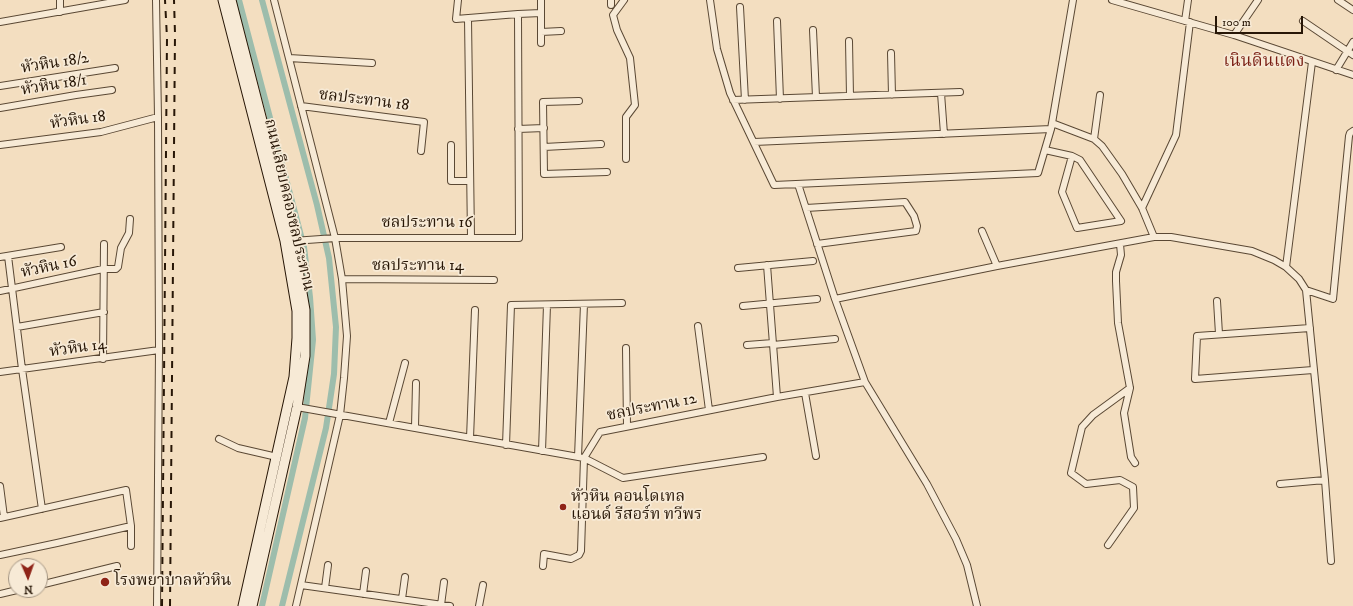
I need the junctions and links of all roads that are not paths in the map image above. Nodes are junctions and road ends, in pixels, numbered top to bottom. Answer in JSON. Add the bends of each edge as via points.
{"nodes":[{"id":1,"x":60,"y":0,"type":"edge"},
{"id":2,"x":125,"y":0,"type":"edge"},
{"id":3,"x":156,"y":0,"type":"edge"},
{"id":4,"x":223,"y":0,"type":"edge"},
{"id":5,"x":232,"y":0,"type":"edge"},
{"id":6,"x":274,"y":0,"type":"edge"},
{"id":7,"x":458,"y":0,"type":"edge"},
{"id":8,"x":541,"y":0,"type":"edge"},
{"id":9,"x":624,"y":0,"type":"edge"},
{"id":10,"x":710,"y":0,"type":"edge"},
{"id":11,"x":1073,"y":0,"type":"edge"},
{"id":12,"x":1112,"y":0,"type":"edge"},
{"id":13,"x":1188,"y":0,"type":"edge"},
{"id":14,"x":1258,"y":0,"type":"edge"},
{"id":15,"x":1338,"y":0,"type":"edge"},
{"id":16,"x":740,"y":7,"type":"dead end"},
{"id":17,"x":1353,"y":10,"type":"edge"},
{"id":18,"x":60,"y":12,"type":"junction"},
{"id":19,"x":540,"y":13,"type":"junction"},
{"id":20,"x":518,"y":14,"type":"junction"},
{"id":21,"x":468,"y":18,"type":"junction"},
{"id":22,"x":777,"y":21,"type":"dead end"},
{"id":23,"x":1188,"y":21,"type":"junction"},
{"id":24,"x":1303,"y":21,"type":"dead end"},
{"id":25,"x":0,"y":22,"type":"edge"},
{"id":26,"x":813,"y":30,"type":"dead end"},
{"id":27,"x":561,"y":31,"type":"dead end"},
{"id":28,"x":541,"y":32,"type":"junction"},
{"id":29,"x":1234,"y":35,"type":"junction"},
{"id":30,"x":849,"y":41,"type":"dead end"},
{"id":31,"x":1353,"y":42,"type":"edge"},
{"id":32,"x":541,"y":43,"type":"dead end"},
{"id":33,"x":1347,"y":51,"type":"junction"},
{"id":34,"x":891,"y":53,"type":"dead end"},
{"id":35,"x":1353,"y":55,"type":"edge"},
{"id":36,"x":289,"y":58,"type":"junction"},
{"id":37,"x":1312,"y":62,"type":"junction"},
{"id":38,"x":372,"y":63,"type":"dead end"},
{"id":39,"x":115,"y":68,"type":"dead end"},
{"id":40,"x":1336,"y":70,"type":"junction"},
{"id":41,"x":1353,"y":75,"type":"edge"},
{"id":42,"x":0,"y":86,"type":"edge"},
{"id":43,"x":112,"y":90,"type":"dead end"},
{"id":44,"x":960,"y":92,"type":"dead end"},
{"id":45,"x":941,"y":93,"type":"junction"},
{"id":46,"x":892,"y":95,"type":"junction"},
{"id":47,"x":1100,"y":95,"type":"dead end"},
{"id":48,"x":850,"y":96,"type":"junction"},
{"id":49,"x":816,"y":98,"type":"junction"},
{"id":50,"x":780,"y":99,"type":"junction"},
{"id":51,"x":733,"y":100,"type":"junction"},
{"id":52,"x":745,"y":100,"type":"junction"},
{"id":53,"x":579,"y":101,"type":"dead end"},
{"id":54,"x":301,"y":106,"type":"junction"},
{"id":55,"x":0,"y":108,"type":"edge"},
{"id":56,"x":158,"y":117,"type":"junction"},
{"id":57,"x":1051,"y":126,"type":"junction"},
{"id":58,"x":544,"y":128,"type":"junction"},
{"id":59,"x":518,"y":129,"type":"junction"},
{"id":60,"x":1353,"y":131,"type":"edge"},
{"id":61,"x":944,"y":134,"type":"junction"},
{"id":62,"x":1094,"y":139,"type":"junction"},
{"id":63,"x":754,"y":142,"type":"junction"},
{"id":64,"x":601,"y":144,"type":"dead end"},
{"id":65,"x":0,"y":145,"type":"edge"},
{"id":66,"x":451,"y":145,"type":"dead end"},
{"id":67,"x":544,"y":147,"type":"junction"},
{"id":68,"x":1045,"y":150,"type":"junction"},
{"id":69,"x":421,"y":151,"type":"dead end"},
{"id":70,"x":1072,"y":156,"type":"junction"},
{"id":71,"x":626,"y":159,"type":"dead end"},
{"id":72,"x":607,"y":172,"type":"dead end"},
{"id":73,"x":470,"y":181,"type":"junction"},
{"id":74,"x":798,"y":184,"type":"junction"},
{"id":75,"x":806,"y":208,"type":"junction"},
{"id":76,"x":1142,"y":208,"type":"junction"},
{"id":77,"x":130,"y":220,"type":"dead end"},
{"id":78,"x":982,"y":231,"type":"dead end"},
{"id":79,"x":471,"y":237,"type":"junction"},
{"id":80,"x":335,"y":238,"type":"junction"},
{"id":81,"x":1154,"y":238,"type":"junction"},
{"id":82,"x":293,"y":241,"type":"junction"},
{"id":83,"x":104,"y":244,"type":"dead end"},
{"id":84,"x":817,"y":244,"type":"junction"},
{"id":85,"x":1120,"y":244,"type":"junction"},
{"id":86,"x":61,"y":247,"type":"dead end"},
{"id":87,"x":8,"y":256,"type":"junction"},
{"id":88,"x":0,"y":257,"type":"edge"},
{"id":89,"x":813,"y":261,"type":"dead end"},
{"id":90,"x":766,"y":265,"type":"junction"},
{"id":91,"x":997,"y":266,"type":"junction"},
{"id":92,"x":1286,"y":267,"type":"junction"},
{"id":93,"x":738,"y":268,"type":"dead end"},
{"id":94,"x":103,"y":269,"type":"junction"},
{"id":95,"x":342,"y":280,"type":"junction"},
{"id":96,"x":494,"y":280,"type":"dead end"},
{"id":97,"x":12,"y":289,"type":"junction"},
{"id":98,"x":1306,"y":290,"type":"junction"},
{"id":99,"x":0,"y":291,"type":"edge"},
{"id":100,"x":817,"y":299,"type":"dead end"},
{"id":101,"x":835,"y":299,"type":"junction"},
{"id":102,"x":1217,"y":301,"type":"dead end"},
{"id":103,"x":622,"y":303,"type":"dead end"},
{"id":104,"x":584,"y":304,"type":"junction"},
{"id":105,"x":770,"y":304,"type":"junction"},
{"id":106,"x":547,"y":305,"type":"junction"},
{"id":107,"x":743,"y":306,"type":"dead end"},
{"id":108,"x":475,"y":310,"type":"dead end"},
{"id":109,"x":104,"y":312,"type":"junction"},
{"id":110,"x":698,"y":326,"type":"dead end"},
{"id":111,"x":17,"y":327,"type":"junction"},
{"id":112,"x":1310,"y":328,"type":"junction"},
{"id":113,"x":1219,"y":334,"type":"junction"},
{"id":114,"x":835,"y":339,"type":"dead end"},
{"id":115,"x":773,"y":344,"type":"junction"},
{"id":116,"x":747,"y":345,"type":"dead end"},
{"id":117,"x":626,"y":348,"type":"dead end"},
{"id":118,"x":159,"y":350,"type":"junction"},
{"id":119,"x":103,"y":359,"type":"junction"},
{"id":120,"x":405,"y":363,"type":"dead end"},
{"id":121,"x":22,"y":369,"type":"junction"},
{"id":122,"x":1313,"y":370,"type":"junction"},
{"id":123,"x":0,"y":372,"type":"edge"},
{"id":124,"x":865,"y":382,"type":"junction"},
{"id":125,"x":416,"y":383,"type":"dead end"},
{"id":126,"x":1130,"y":388,"type":"junction"},
{"id":127,"x":805,"y":393,"type":"junction"},
{"id":128,"x":777,"y":397,"type":"junction"},
{"id":129,"x":297,"y":407,"type":"junction"},
{"id":130,"x":709,"y":410,"type":"junction"},
{"id":131,"x":340,"y":415,"type":"junction"},
{"id":132,"x":389,"y":422,"type":"junction"},
{"id":133,"x":627,"y":426,"type":"junction"},
{"id":134,"x":415,"y":427,"type":"junction"},
{"id":135,"x":470,"y":438,"type":"junction"},
{"id":136,"x":219,"y":439,"type":"dead end"},
{"id":137,"x":506,"y":445,"type":"junction"},
{"id":138,"x":542,"y":451,"type":"junction"},
{"id":139,"x":816,"y":456,"type":"dead end"},
{"id":140,"x":277,"y":457,"type":"junction"},
{"id":141,"x":581,"y":457,"type":"junction"},
{"id":142,"x":763,"y":457,"type":"dead end"},
{"id":143,"x":1135,"y":463,"type":"dead end"},
{"id":144,"x":1325,"y":480,"type":"junction"},
{"id":145,"x":1280,"y":484,"type":"dead end"},
{"id":146,"x":0,"y":486,"type":"edge"},
{"id":147,"x":42,"y":509,"type":"junction"},
{"id":148,"x":2,"y":517,"type":"edge"},
{"id":149,"x":131,"y":526,"type":"junction"},
{"id":150,"x":132,"y":546,"type":"dead end"},
{"id":151,"x":1108,"y":546,"type":"dead end"},
{"id":152,"x":0,"y":555,"type":"edge"},
{"id":153,"x":1331,"y":561,"type":"dead end"},
{"id":154,"x":328,"y":565,"type":"dead end"},
{"id":155,"x":117,"y":566,"type":"dead end"},
{"id":156,"x":543,"y":566,"type":"dead end"},
{"id":157,"x":366,"y":571,"type":"dead end"},
{"id":158,"x":405,"y":577,"type":"dead end"},
{"id":159,"x":444,"y":582,"type":"dead end"},
{"id":160,"x":48,"y":583,"type":"edge"},
{"id":161,"x":301,"y":585,"type":"junction"},
{"id":162,"x":483,"y":585,"type":"dead end"},
{"id":163,"x":325,"y":588,"type":"junction"},
{"id":164,"x":363,"y":594,"type":"junction"},
{"id":165,"x":402,"y":599,"type":"junction"},
{"id":166,"x":440,"y":605,"type":"junction"},
{"id":167,"x":157,"y":606,"type":"edge"},
{"id":168,"x":243,"y":606,"type":"edge"},
{"id":169,"x":252,"y":606,"type":"edge"},
{"id":170,"x":296,"y":606,"type":"edge"},
{"id":171,"x":450,"y":606,"type":"edge"},
{"id":172,"x":479,"y":606,"type":"edge"},
{"id":173,"x":977,"y":606,"type":"edge"}],
"edges":[{"from":1,"to":18,"type":"street"},
{"from":2,"to":18,"type":"street"},
{"from":3,"to":56,"type":"street"},
{"from":4,"to":140,"type":"street","name":"ถนนเลียบคลองชลประทาน","via":[[285,241],[296,311],[294,377]]},
{"from":5,"to":82,"type":"street","name":"ถนนเลียบคลองชลประทาน"},
{"from":6,"to":36,"type":"street"},
{"from":7,"to":21,"type":"street","via":[[456,19]]},
{"from":8,"to":19,"type":"street"},
{"from":9,"to":71,"type":"street","via":[[613,15],[630,58],[635,105],[626,117]]},
{"from":10,"to":51,"type":"street","via":[[717,48]]},
{"from":11,"to":57,"type":"street"},
{"from":12,"to":23,"type":"street"},
{"from":13,"to":23,"type":"street"},
{"from":14,"to":29,"type":"street"},
{"from":15,"to":17,"type":"street"},
{"from":16,"to":52,"type":"street"},
{"from":18,"to":25,"type":"street"},
{"from":19,"to":20,"type":"street"},
{"from":19,"to":28,"type":"street"},
{"from":20,"to":21,"type":"street"},
{"from":20,"to":59,"type":"street"},
{"from":21,"to":73,"type":"street"},
{"from":22,"to":50,"type":"street"},
{"from":23,"to":29,"type":"street"},
{"from":23,"to":76,"type":"street","via":[[1176,135]]},
{"from":24,"to":33,"type":"street"},
{"from":26,"to":49,"type":"street"},
{"from":27,"to":28,"type":"street"},
{"from":28,"to":32,"type":"street"},
{"from":29,"to":37,"type":"street"},
{"from":30,"to":48,"type":"street"},
{"from":31,"to":33,"type":"street"},
{"from":33,"to":35,"type":"street"},
{"from":33,"to":40,"type":"street"},
{"from":34,"to":46,"type":"street"},
{"from":36,"to":38,"type":"street"},
{"from":36,"to":54,"type":"street"},
{"from":37,"to":40,"type":"street"},
{"from":37,"to":92,"type":"street"},
{"from":39,"to":42,"type":"street","name":"หัวหิน 18/2"},
{"from":40,"to":41,"type":"street"},
{"from":43,"to":55,"type":"street","name":"หัวหิน 18/1"},
{"from":44,"to":45,"type":"street"},
{"from":45,"to":46,"type":"street"},
{"from":45,"to":61,"type":"street"},
{"from":46,"to":48,"type":"street"},
{"from":47,"to":62,"type":"street"},
{"from":48,"to":49,"type":"street"},
{"from":49,"to":50,"type":"street"},
{"from":50,"to":52,"type":"street"},
{"from":51,"to":52,"type":"street"},
{"from":51,"to":63,"type":"street"},
{"from":53,"to":58,"type":"street","via":[[543,102]]},
{"from":54,"to":69,"type":"street","name":"ชลประทาน 18","via":[[424,122]]},
{"from":54,"to":80,"type":"street"},
{"from":56,"to":65,"type":"street","name":"หัวหิน 18","via":[[101,132]]},
{"from":56,"to":118,"type":"street"},
{"from":57,"to":61,"type":"street"},
{"from":57,"to":62,"type":"street"},
{"from":57,"to":68,"type":"street"},
{"from":58,"to":59,"type":"street"},
{"from":58,"to":67,"type":"street"},
{"from":59,"to":79,"type":"street","name":"ชลประทาน 16","via":[[519,238]]},
{"from":60,"to":98,"type":"street","via":[[1349,136],[1333,299]]},
{"from":61,"to":63,"type":"street"},
{"from":62,"to":76,"type":"street","via":[[1122,174]]},
{"from":63,"to":74,"type":"street","via":[[774,185]]},
{"from":64,"to":67,"type":"street"},
{"from":66,"to":73,"type":"street","via":[[450,181]]},
{"from":67,"to":72,"type":"street","via":[[544,174]]},
{"from":68,"to":70,"type":"street"},
{"from":68,"to":74,"type":"street","via":[[1038,173]]},
{"from":70,"to":70,"type":"street","via":[[1080,160],[1121,221],[1077,228],[1062,192]]},
{"from":73,"to":79,"type":"street"},
{"from":74,"to":75,"type":"street"},
{"from":75,"to":84,"type":"street"},
{"from":75,"to":84,"type":"street","via":[[905,202],[917,226],[916,231]]},
{"from":76,"to":81,"type":"street"},
{"from":77,"to":94,"type":"street","name":"หัวหิน 16","via":[[129,233],[121,248],[118,267]]},
{"from":78,"to":91,"type":"street"},
{"from":79,"to":80,"type":"street","name":"ชลประทาน 16"},
{"from":80,"to":82,"type":"street","name":"ชลประทาน 16"},
{"from":80,"to":95,"type":"street"},
{"from":81,"to":85,"type":"street"},
{"from":81,"to":92,"type":"street","via":[[1171,237],[1252,251]]},
{"from":82,"to":129,"type":"street","name":"ถนนเลียบคลองชลประทาน","via":[[305,310],[305,356]]},
{"from":83,"to":94,"type":"street"},
{"from":84,"to":101,"type":"street"},
{"from":85,"to":91,"type":"street"},
{"from":85,"to":126,"type":"street","via":[[1121,255],[1116,272],[1118,324]]},
{"from":86,"to":87,"type":"street"},
{"from":87,"to":88,"type":"street"},
{"from":87,"to":97,"type":"street"},
{"from":89,"to":90,"type":"street"},
{"from":90,"to":93,"type":"street"},
{"from":90,"to":105,"type":"street"},
{"from":91,"to":101,"type":"street"},
{"from":92,"to":98,"type":"street"},
{"from":94,"to":97,"type":"street","name":"หัวหิน 16"},
{"from":94,"to":109,"type":"street"},
{"from":95,"to":96,"type":"street","name":"ชลประทาน 14"},
{"from":95,"to":131,"type":"street","via":[[347,336]]},
{"from":97,"to":99,"type":"street","name":"หัวหิน 16"},
{"from":97,"to":111,"type":"street"},
{"from":98,"to":112,"type":"street"},
{"from":100,"to":105,"type":"street"},
{"from":101,"to":124,"type":"street"},
{"from":102,"to":113,"type":"street"},
{"from":103,"to":104,"type":"street"},
{"from":104,"to":106,"type":"street"},
{"from":104,"to":141,"type":"street"},
{"from":105,"to":107,"type":"street"},
{"from":105,"to":115,"type":"street"},
{"from":106,"to":137,"type":"street","via":[[511,305]]},
{"from":106,"to":138,"type":"street"},
{"from":108,"to":135,"type":"street"},
{"from":109,"to":111,"type":"street"},
{"from":109,"to":119,"type":"street"},
{"from":110,"to":130,"type":"street"},
{"from":111,"to":121,"type":"street"},
{"from":112,"to":113,"type":"street"},
{"from":112,"to":122,"type":"street"},
{"from":113,"to":122,"type":"street","via":[[1197,336],[1195,379]]},
{"from":114,"to":115,"type":"street"},
{"from":115,"to":116,"type":"street"},
{"from":115,"to":128,"type":"street"},
{"from":117,"to":133,"type":"street"},
{"from":118,"to":119,"type":"street","name":"หัวหิน 14"},
{"from":118,"to":167,"type":"street"},
{"from":119,"to":121,"type":"street","name":"หัวหิน 14"},
{"from":120,"to":132,"type":"street"},
{"from":121,"to":123,"type":"street","name":"หัวหิน 14"},
{"from":121,"to":147,"type":"street"},
{"from":122,"to":144,"type":"street"},
{"from":124,"to":127,"type":"street","name":"ชลประทาน 12"},
{"from":124,"to":173,"type":"street","via":[[927,484],[956,539],[967,565]]},
{"from":125,"to":134,"type":"street"},
{"from":126,"to":143,"type":"street","via":[[1124,413],[1131,457]]},
{"from":126,"to":151,"type":"street","via":[[1093,415],[1082,428],[1071,473],[1086,484],[1120,480],[1133,487],[1134,508]]},
{"from":127,"to":128,"type":"street","name":"ชลประทาน 12"},
{"from":127,"to":139,"type":"street"},
{"from":128,"to":130,"type":"street","name":"ชลประทาน 12"},
{"from":129,"to":131,"type":"street"},
{"from":129,"to":169,"type":"street","name":"ถนนเลียบคลองชลประทาน"},
{"from":130,"to":133,"type":"street","name":"ชลประทาน 12"},
{"from":131,"to":132,"type":"street"},
{"from":131,"to":161,"type":"street"},
{"from":132,"to":134,"type":"street"},
{"from":133,"to":141,"type":"street","name":"ชลประทาน 12","via":[[600,432]]},
{"from":134,"to":135,"type":"street"},
{"from":135,"to":137,"type":"street"},
{"from":136,"to":140,"type":"street","via":[[238,448]]},
{"from":137,"to":138,"type":"street"},
{"from":138,"to":141,"type":"street"},
{"from":140,"to":168,"type":"street","name":"ถนนเลียบคลองชลประทาน"},
{"from":141,"to":142,"type":"street","via":[[623,478]]},
{"from":141,"to":156,"type":"street","via":[[581,551],[571,559],[544,554]]},
{"from":144,"to":145,"type":"street"},
{"from":144,"to":153,"type":"street"},
{"from":146,"to":148,"type":"street"},
{"from":147,"to":148,"type":"street"},
{"from":147,"to":149,"type":"street","via":[[126,490]]},
{"from":149,"to":150,"type":"street"},
{"from":149,"to":152,"type":"street"},
{"from":154,"to":163,"type":"street"},
{"from":155,"to":160,"type":"street"},
{"from":157,"to":164,"type":"street"},
{"from":158,"to":165,"type":"street"},
{"from":159,"to":166,"type":"street"},
{"from":161,"to":163,"type":"street"},
{"from":161,"to":170,"type":"street"},
{"from":162,"to":172,"type":"street"},
{"from":163,"to":164,"type":"street"},
{"from":164,"to":165,"type":"street"},
{"from":165,"to":166,"type":"street"},
{"from":166,"to":171,"type":"street"}]}
